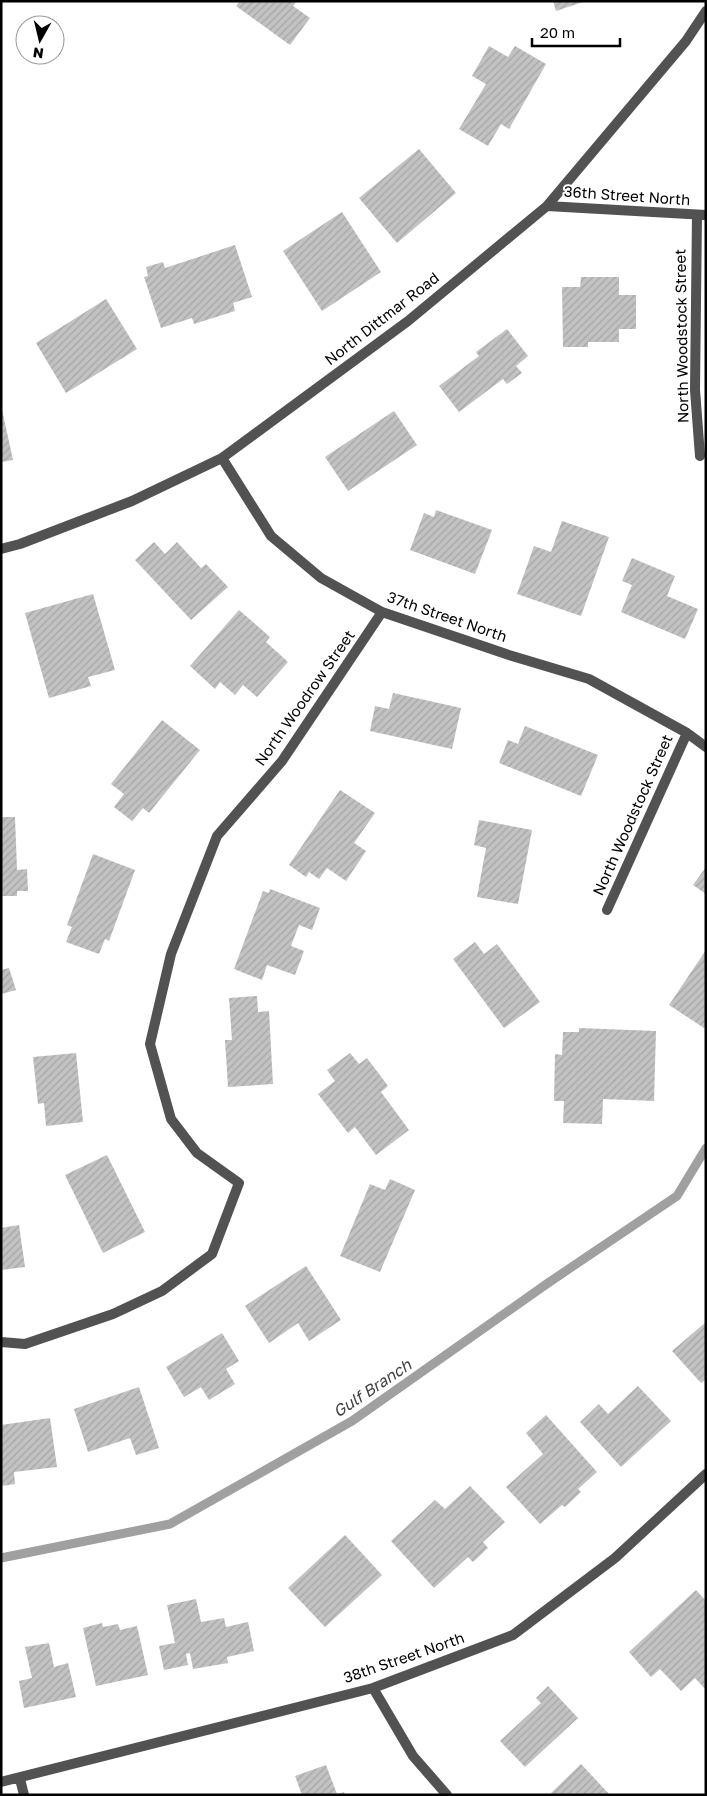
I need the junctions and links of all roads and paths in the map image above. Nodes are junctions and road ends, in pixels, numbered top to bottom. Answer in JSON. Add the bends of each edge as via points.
{"nodes":[{"id":1,"x":706,"y":11,"type":"edge"},
{"id":2,"x":547,"y":206,"type":"junction"},
{"id":3,"x":701,"y":215,"type":"edge"},
{"id":4,"x":700,"y":456,"type":"dead end"},
{"id":5,"x":222,"y":458,"type":"junction"},
{"id":6,"x":1,"y":549,"type":"edge"},
{"id":7,"x":382,"y":612,"type":"junction"},
{"id":8,"x":687,"y":733,"type":"junction"},
{"id":9,"x":706,"y":747,"type":"edge"},
{"id":10,"x":607,"y":910,"type":"dead end"},
{"id":11,"x":1,"y":1342,"type":"edge"},
{"id":12,"x":706,"y":1474,"type":"edge"},
{"id":13,"x":373,"y":1688,"type":"junction"},
{"id":14,"x":20,"y":1779,"type":"junction"},
{"id":15,"x":1,"y":1782,"type":"edge"},
{"id":16,"x":24,"y":1795,"type":"edge"},
{"id":17,"x":447,"y":1795,"type":"edge"}],
"edges":[{"from":1,"to":2,"type":"street","name":"North Dittmar Road","via":[[686,41]]},
{"from":2,"to":3,"type":"street","name":"36th Street North"},
{"from":2,"to":5,"type":"street","name":"North Dittmar Road","via":[[408,321]]},
{"from":3,"to":4,"type":"street","name":"North Woodstock Street","via":[[695,390]]},
{"from":5,"to":6,"type":"street","name":"North Dittmar Road","via":[[132,501]]},
{"from":5,"to":7,"type":"street","name":"37th Street North","via":[[271,536],[321,578]]},
{"from":7,"to":8,"type":"street","name":"37th Street North","via":[[589,679]]},
{"from":7,"to":11,"type":"street","name":"North Woodrow Street","via":[[282,761],[217,836],[171,954],[150,1044],[171,1119],[197,1153],[239,1183],[212,1254],[162,1291],[113,1314],[25,1344]]},
{"from":8,"to":9,"type":"street","name":"37th Street North"},
{"from":8,"to":10,"type":"street","name":"North Woodstock Street"},
{"from":12,"to":13,"type":"street","name":"38th Street North","via":[[615,1558],[513,1635]]},
{"from":13,"to":14,"type":"street","name":"38th Street North"},
{"from":13,"to":17,"type":"street","via":[[413,1756]]},
{"from":14,"to":15,"type":"street","name":"38th Street North"},
{"from":14,"to":16,"type":"street"}]}
